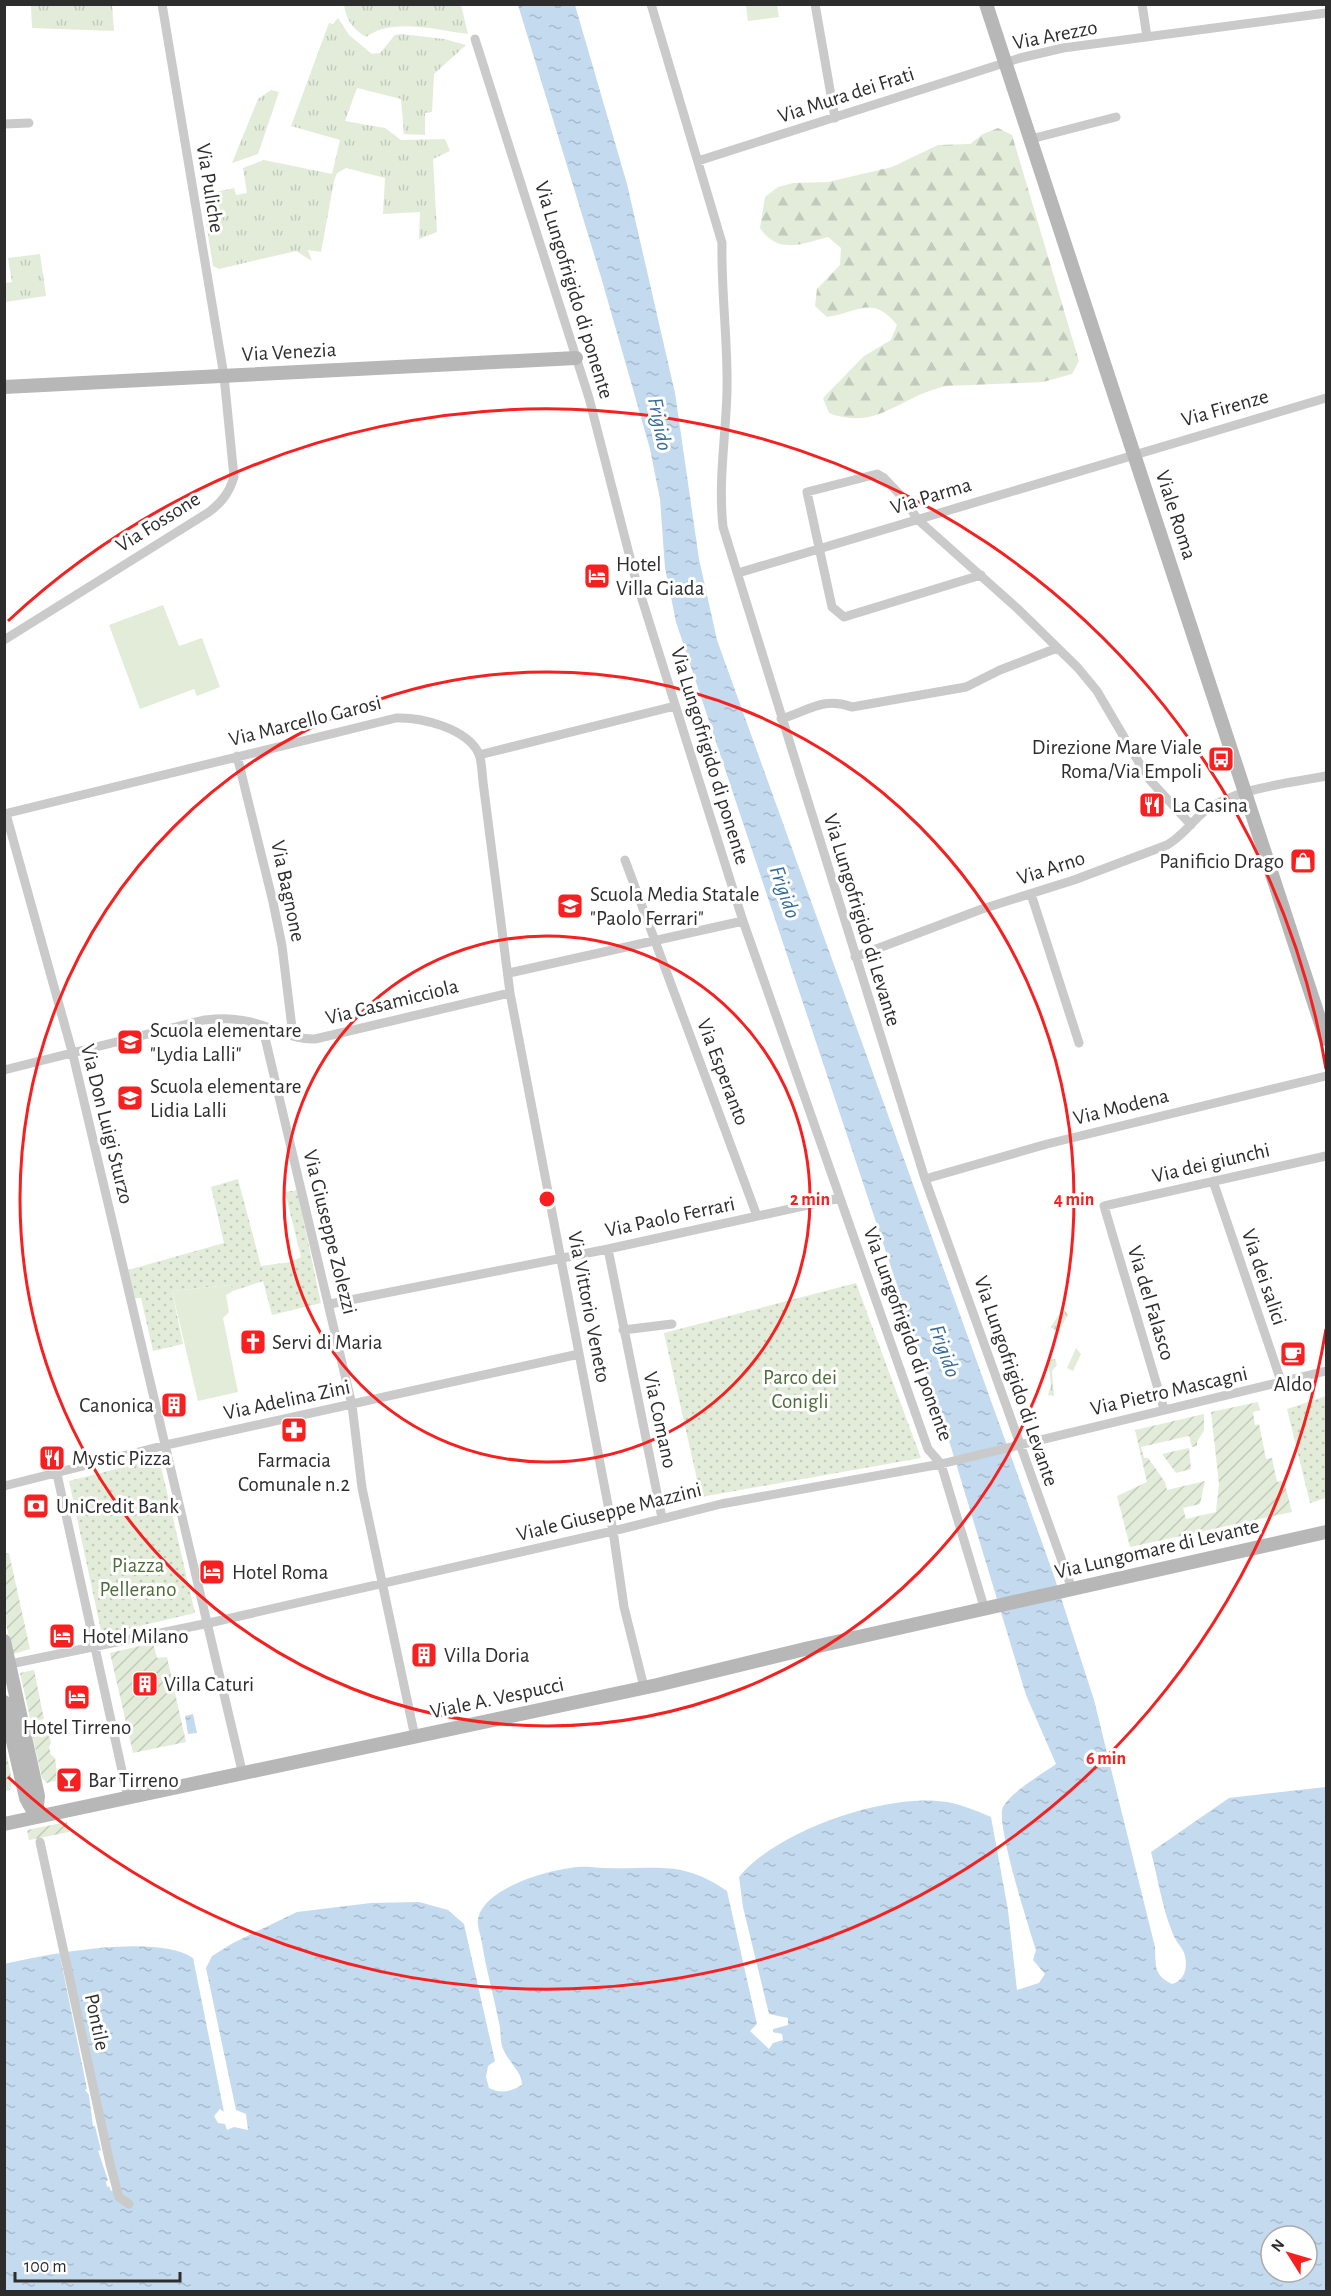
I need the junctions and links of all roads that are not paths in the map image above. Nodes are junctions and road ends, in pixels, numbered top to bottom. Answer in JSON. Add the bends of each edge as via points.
{"nodes":[{"id":1,"x":162,"y":4,"type":"edge"},
{"id":2,"x":651,"y":4,"type":"edge"},
{"id":3,"x":815,"y":4,"type":"edge"},
{"id":4,"x":986,"y":4,"type":"edge"},
{"id":5,"x":1142,"y":4,"type":"edge"},
{"id":6,"x":1326,"y":13,"type":"edge"},
{"id":7,"x":1147,"y":37,"type":"junction"},
{"id":8,"x":475,"y":39,"type":"dead end"},
{"id":9,"x":1005,"y":63,"type":"junction"},
{"id":10,"x":1116,"y":117,"type":"dead end"},
{"id":11,"x":835,"y":118,"type":"junction"},
{"id":12,"x":28,"y":123,"type":"dead end"},
{"id":13,"x":4,"y":124,"type":"edge"},
{"id":14,"x":1031,"y":140,"type":"junction"},
{"id":15,"x":698,"y":161,"type":"junction"},
{"id":16,"x":576,"y":358,"type":"junction"},
{"id":17,"x":224,"y":376,"type":"junction"},
{"id":18,"x":4,"y":387,"type":"edge"},
{"id":19,"x":1326,"y":398,"type":"edge"},
{"id":20,"x":1134,"y":454,"type":"junction"},
{"id":21,"x":917,"y":519,"type":"junction"},
{"id":22,"x":820,"y":549,"type":"junction"},
{"id":23,"x":738,"y":573,"type":"junction"},
{"id":24,"x":981,"y":575,"type":"junction"},
{"id":25,"x":4,"y":640,"type":"edge"},
{"id":26,"x":1057,"y":648,"type":"junction"},
{"id":27,"x":675,"y":706,"type":"junction"},
{"id":28,"x":781,"y":719,"type":"junction"},
{"id":29,"x":479,"y":754,"type":"junction"},
{"id":30,"x":237,"y":756,"type":"junction"},
{"id":31,"x":1326,"y":776,"type":"edge"},
{"id":32,"x":1246,"y":793,"type":"junction"},
{"id":33,"x":5,"y":814,"type":"edge"},
{"id":34,"x":1191,"y":825,"type":"junction"},
{"id":35,"x":625,"y":860,"type":"dead end"},
{"id":36,"x":1031,"y":894,"type":"junction"},
{"id":37,"x":743,"y":921,"type":"junction"},
{"id":38,"x":655,"y":942,"type":"junction"},
{"id":39,"x":855,"y":957,"type":"junction"},
{"id":40,"x":509,"y":973,"type":"junction"},
{"id":41,"x":510,"y":993,"type":"junction"},
{"id":42,"x":262,"y":1025,"type":"junction"},
{"id":43,"x":293,"y":1036,"type":"junction"},
{"id":44,"x":1326,"y":1039,"type":"edge"},
{"id":45,"x":1079,"y":1042,"type":"dead end"},
{"id":46,"x":73,"y":1055,"type":"junction"},
{"id":47,"x":4,"y":1070,"type":"edge"},
{"id":48,"x":1326,"y":1076,"type":"edge"},
{"id":49,"x":1326,"y":1156,"type":"edge"},
{"id":50,"x":925,"y":1179,"type":"junction"},
{"id":51,"x":1213,"y":1181,"type":"junction"},
{"id":52,"x":840,"y":1198,"type":"junction"},
{"id":53,"x":1104,"y":1206,"type":"joint"},
{"id":54,"x":757,"y":1216,"type":"junction"},
{"id":55,"x":608,"y":1249,"type":"junction"},
{"id":56,"x":560,"y":1257,"type":"junction"},
{"id":57,"x":330,"y":1304,"type":"junction"},
{"id":58,"x":672,"y":1324,"type":"dead end"},
{"id":59,"x":623,"y":1330,"type":"junction"},
{"id":60,"x":579,"y":1354,"type":"junction"},
{"id":61,"x":1326,"y":1371,"type":"edge"},
{"id":62,"x":1282,"y":1384,"type":"junction"},
{"id":63,"x":352,"y":1405,"type":"junction"},
{"id":64,"x":1164,"y":1409,"type":"junction"},
{"id":65,"x":166,"y":1445,"type":"junction"},
{"id":66,"x":1014,"y":1445,"type":"junction"},
{"id":67,"x":946,"y":1463,"type":"junction"},
{"id":68,"x":57,"y":1474,"type":"junction"},
{"id":69,"x":4,"y":1486,"type":"edge"},
{"id":70,"x":662,"y":1518,"type":"junction"},
{"id":71,"x":613,"y":1531,"type":"junction"},
{"id":72,"x":1326,"y":1532,"type":"edge"},
{"id":73,"x":383,"y":1587,"type":"junction"},
{"id":74,"x":1068,"y":1590,"type":"junction"},
{"id":75,"x":991,"y":1608,"type":"junction"},
{"id":76,"x":209,"y":1623,"type":"junction"},
{"id":77,"x":4,"y":1641,"type":"edge"},
{"id":78,"x":95,"y":1645,"type":"junction"},
{"id":79,"x":10,"y":1664,"type":"junction"},
{"id":80,"x":644,"y":1687,"type":"junction"},
{"id":81,"x":4,"y":1702,"type":"edge"},
{"id":82,"x":415,"y":1737,"type":"junction"},
{"id":83,"x":243,"y":1774,"type":"junction"},
{"id":84,"x":128,"y":1798,"type":"junction"},
{"id":85,"x":36,"y":1816,"type":"junction"},
{"id":86,"x":4,"y":1824,"type":"edge"},
{"id":87,"x":40,"y":1842,"type":"dead end"},
{"id":88,"x":129,"y":2204,"type":"dead end"}],
"edges":[{"from":1,"to":17,"type":"street","name":"Via Puliche"},
{"from":2,"to":15,"type":"street","name":"Via Lungofrigido di Levante"},
{"from":3,"to":11,"type":"street"},
{"from":4,"to":9,"type":"main road","name":"Viale Roma"},
{"from":5,"to":7,"type":"street"},
{"from":6,"to":7,"type":"street","name":"Via Arezzo"},
{"from":7,"to":9,"type":"street","name":"Via Arezzo","via":[[1063,48]]},
{"from":8,"to":16,"type":"street","name":"Via Lungofrigido di ponente"},
{"from":9,"to":11,"type":"street","name":"Via Mura dei Frati"},
{"from":9,"to":14,"type":"main road","name":"Viale Roma"},
{"from":10,"to":14,"type":"street"},
{"from":11,"to":15,"type":"street","name":"Via Mura dei Frati"},
{"from":12,"to":13,"type":"street"},
{"from":14,"to":20,"type":"main road","name":"Viale Roma"},
{"from":15,"to":23,"type":"street","name":"Via Lungofrigido di Levante","via":[[722,243],[727,389],[719,496],[723,527]]},
{"from":16,"to":17,"type":"main road","name":"Via Venezia"},
{"from":16,"to":27,"type":"street","name":"Via Lungofrigido di ponente"},
{"from":17,"to":18,"type":"main road","name":"Via Venezia"},
{"from":17,"to":25,"type":"street","name":"Via Fossone","via":[[234,477],[220,503]]},
{"from":19,"to":20,"type":"street","name":"Via Firenze"},
{"from":20,"to":21,"type":"street","name":"Via Parma"},
{"from":20,"to":32,"type":"main road","name":"Viale Roma"},
{"from":21,"to":22,"type":"street","name":"Via Parma"},
{"from":21,"to":22,"type":"street","via":[[908,502],[877,474],[807,492]]},
{"from":21,"to":24,"type":"street"},
{"from":22,"to":23,"type":"street","name":"Via Parma"},
{"from":22,"to":24,"type":"street","via":[[832,607],[844,617]]},
{"from":23,"to":28,"type":"street","name":"Via Lungofrigido di Levante"},
{"from":24,"to":26,"type":"street"},
{"from":26,"to":28,"type":"street","via":[[966,687],[852,707],[828,702]]},
{"from":26,"to":34,"type":"street","via":[[1097,691],[1148,778]]},
{"from":27,"to":29,"type":"street"},
{"from":27,"to":37,"type":"street","name":"Via Lungofrigido di ponente"},
{"from":28,"to":39,"type":"street","name":"Via Lungofrigido di Levante"},
{"from":29,"to":30,"type":"street","name":"Via Marcello Garosi","via":[[464,737],[425,721],[405,718]]},
{"from":29,"to":40,"type":"street","name":"Via Vittorio Veneto"},
{"from":30,"to":33,"type":"street","name":"Via Marcello Garosi"},
{"from":30,"to":43,"type":"street","name":"Via Bagnone","via":[[276,913]]},
{"from":31,"to":32,"type":"street","name":"Via Arno"},
{"from":32,"to":34,"type":"street","name":"Via Arno","via":[[1206,811]]},
{"from":32,"to":44,"type":"main road","name":"Viale Roma"},
{"from":33,"to":46,"type":"street","name":"Via Don Luigi Sturzo"},
{"from":34,"to":36,"type":"street","name":"Via Arno","via":[[1179,839],[1167,845]]},
{"from":35,"to":38,"type":"street","name":"Via Esperanto"},
{"from":36,"to":39,"type":"street","name":"Via Arno"},
{"from":36,"to":45,"type":"street"},
{"from":37,"to":38,"type":"street"},
{"from":37,"to":52,"type":"street","name":"Via Lungofrigido di ponente"},
{"from":38,"to":40,"type":"street"},
{"from":38,"to":54,"type":"street","name":"Via Esperanto"},
{"from":39,"to":50,"type":"street","name":"Via Lungofrigido di Levante"},
{"from":40,"to":41,"type":"street","name":"Via Vittorio Veneto"},
{"from":41,"to":43,"type":"street","name":"Via Casamicciola","via":[[315,1039],[300,1040]]},
{"from":41,"to":56,"type":"street","name":"Via Vittorio Veneto"},
{"from":42,"to":43,"type":"street","name":"Via Casamicciola"},
{"from":42,"to":46,"type":"street","name":"Via Casamicciola","via":[[231,1017],[204,1020]]},
{"from":42,"to":57,"type":"street","name":"Via Giuseppe Zolezzi"},
{"from":46,"to":47,"type":"street","name":"Via Casamicciola"},
{"from":46,"to":65,"type":"street","name":"Via Don Luigi Sturzo"},
{"from":48,"to":50,"type":"street","name":"Via Modena","via":[[1047,1144]]},
{"from":49,"to":51,"type":"street","name":"Via dei giunchi"},
{"from":50,"to":66,"type":"street","name":"Via Lungofrigido di Levante"},
{"from":51,"to":53,"type":"street","name":"Via dei giunchi"},
{"from":51,"to":62,"type":"street","name":"Via dei salici"},
{"from":52,"to":54,"type":"street","name":"Via Paolo Ferrari"},
{"from":52,"to":67,"type":"street","name":"Via Lungofrigido di ponente","via":[[928,1449]]},
{"from":53,"to":64,"type":"street","name":"Via del Falasco"},
{"from":54,"to":55,"type":"street","name":"Via Paolo Ferrari"},
{"from":55,"to":56,"type":"street","name":"Via Paolo Ferrari"},
{"from":55,"to":59,"type":"street","name":"Via Comano"},
{"from":56,"to":57,"type":"street","name":"Via Paolo Ferrari"},
{"from":56,"to":60,"type":"street","name":"Via Vittorio Veneto"},
{"from":57,"to":63,"type":"street","name":"Via Giuseppe Zolezzi"},
{"from":58,"to":59,"type":"street"},
{"from":59,"to":70,"type":"street","name":"Via Comano"},
{"from":60,"to":63,"type":"street","name":"Via Adelina Zini"},
{"from":60,"to":71,"type":"street","name":"Via Vittorio Veneto"},
{"from":61,"to":62,"type":"street","name":"Via Pietro Mascagni"},
{"from":62,"to":64,"type":"street","name":"Via Pietro Mascagni"},
{"from":63,"to":65,"type":"street","name":"Via Adelina Zini"},
{"from":63,"to":73,"type":"street","name":"Via Giuseppe Zolezzi","via":[[362,1488]]},
{"from":64,"to":66,"type":"street","name":"Via Pietro Mascagni"},
{"from":65,"to":68,"type":"street","name":"Via Adelina Zini"},
{"from":65,"to":76,"type":"street"},
{"from":66,"to":67,"type":"street","name":"Viale Giuseppe Mazzini"},
{"from":66,"to":74,"type":"street","name":"Via Lungofrigido di Levante"},
{"from":67,"to":70,"type":"street","name":"Viale Giuseppe Mazzini"},
{"from":67,"to":75,"type":"street","name":"Via Lungofrigido di ponente"},
{"from":68,"to":69,"type":"street","name":"Via Adelina Zini"},
{"from":68,"to":78,"type":"street"},
{"from":70,"to":71,"type":"street","name":"Viale Giuseppe Mazzini"},
{"from":71,"to":73,"type":"street","name":"Viale Giuseppe Mazzini"},
{"from":71,"to":80,"type":"street","name":"Via Vittorio Veneto","via":[[624,1607]]},
{"from":72,"to":74,"type":"main road","name":"Via Lungomare di Levante"},
{"from":73,"to":76,"type":"street","name":"Viale Giuseppe Mazzini"},
{"from":73,"to":82,"type":"street","name":"Via Giuseppe Zolezzi"},
{"from":74,"to":75,"type":"main road","name":"Via Lungomare di Levante"},
{"from":75,"to":80,"type":"main road","name":"Viale A. Vespucci"},
{"from":76,"to":78,"type":"street","name":"Viale Giuseppe Mazzini"},
{"from":76,"to":83,"type":"street"},
{"from":77,"to":79,"type":"main road"},
{"from":78,"to":79,"type":"street","name":"Viale Giuseppe Mazzini"},
{"from":78,"to":84,"type":"street"},
{"from":79,"to":85,"type":"main road","via":[[38,1796]]},
{"from":80,"to":82,"type":"main road","name":"Viale A. Vespucci"},
{"from":81,"to":85,"type":"main road","via":[[26,1798]]},
{"from":82,"to":83,"type":"main road","name":"Viale A. Vespucci"},
{"from":83,"to":84,"type":"main road","name":"Viale A. Vespucci"},
{"from":84,"to":85,"type":"main road","name":"Viale A. Vespucci"},
{"from":85,"to":86,"type":"main road","name":"Viale A. Vespucci"},
{"from":87,"to":88,"type":"street","name":"Pontile","via":[[110,2164],[119,2197]]}]}
